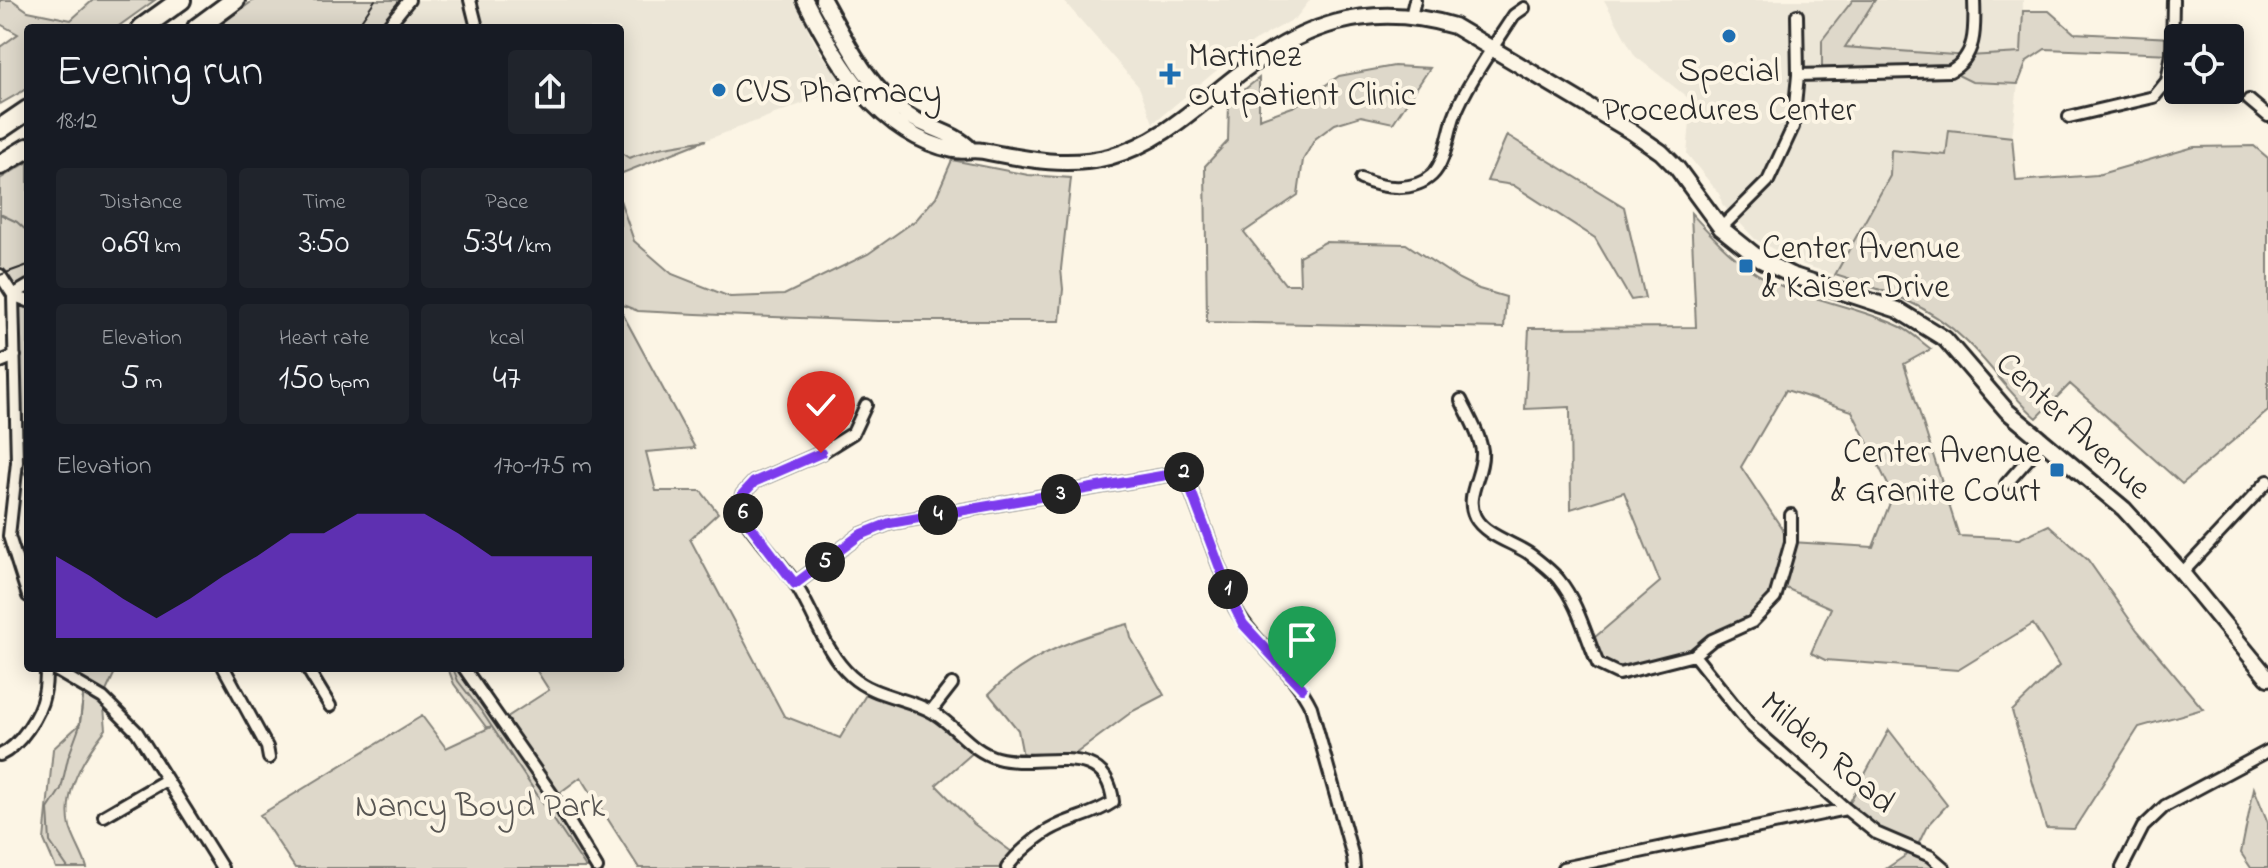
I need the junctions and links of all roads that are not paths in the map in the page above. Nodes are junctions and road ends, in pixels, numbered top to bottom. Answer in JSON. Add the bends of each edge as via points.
{"nodes":[{"id":1,"x":181,"y":0,"type":"edge"},
{"id":2,"x":235,"y":0,"type":"edge"},
{"id":3,"x":409,"y":0,"type":"edge"},
{"id":4,"x":470,"y":0,"type":"edge"},
{"id":5,"x":805,"y":0,"type":"edge"},
{"id":6,"x":823,"y":0,"type":"edge"},
{"id":7,"x":1974,"y":0,"type":"edge"},
{"id":8,"x":2173,"y":0,"type":"edge"},
{"id":9,"x":1413,"y":6,"type":"edge"},
{"id":10,"x":1524,"y":8,"type":"dead end"},
{"id":11,"x":1797,"y":15,"type":"dead end"},
{"id":12,"x":147,"y":24,"type":"edge"},
{"id":13,"x":202,"y":24,"type":"edge"},
{"id":14,"x":389,"y":24,"type":"edge"},
{"id":15,"x":476,"y":24,"type":"edge"},
{"id":16,"x":1493,"y":48,"type":"junction"},
{"id":17,"x":1798,"y":75,"type":"junction"},
{"id":18,"x":2249,"y":100,"type":"dead end"},
{"id":19,"x":24,"y":101,"type":"edge"},
{"id":20,"x":24,"y":113,"type":"edge"},
{"id":21,"x":0,"y":116,"type":"edge"},
{"id":22,"x":2268,"y":116,"type":"edge"},
{"id":23,"x":2069,"y":117,"type":"dead end"},
{"id":24,"x":0,"y":129,"type":"edge"},
{"id":25,"x":970,"y":149,"type":"junction"},
{"id":26,"x":24,"y":150,"type":"edge"},
{"id":27,"x":0,"y":165,"type":"edge"},
{"id":28,"x":1361,"y":179,"type":"dead end"},
{"id":29,"x":1721,"y":228,"type":"junction"},
{"id":30,"x":0,"y":275,"type":"edge"},
{"id":31,"x":24,"y":288,"type":"edge"},
{"id":32,"x":13,"y":295,"type":"junction"},
{"id":33,"x":24,"y":299,"type":"edge"},
{"id":34,"x":15,"y":356,"type":"junction"},
{"id":35,"x":0,"y":362,"type":"edge"},
{"id":36,"x":1461,"y":400,"type":"dead end"},
{"id":37,"x":866,"y":405,"type":"dead end"},
{"id":38,"x":2042,"y":443,"type":"junction"},
{"id":39,"x":2268,"y":481,"type":"edge"},
{"id":40,"x":2006,"y":484,"type":"dead end"},
{"id":41,"x":1791,"y":515,"type":"dead end"},
{"id":42,"x":2182,"y":573,"type":"junction"},
{"id":43,"x":24,"y":583,"type":"edge"},
{"id":44,"x":795,"y":584,"type":"junction"},
{"id":45,"x":1694,"y":655,"type":"junction"},
{"id":46,"x":48,"y":672,"type":"edge"},
{"id":47,"x":56,"y":672,"type":"edge"},
{"id":48,"x":226,"y":672,"type":"edge"},
{"id":49,"x":309,"y":672,"type":"edge"},
{"id":50,"x":467,"y":672,"type":"edge"},
{"id":51,"x":2268,"y":678,"type":"edge"},
{"id":52,"x":952,"y":684,"type":"dead end"},
{"id":53,"x":330,"y":706,"type":"dead end"},
{"id":54,"x":931,"y":711,"type":"junction"},
{"id":55,"x":2268,"y":751,"type":"edge"},
{"id":56,"x":0,"y":755,"type":"edge"},
{"id":57,"x":269,"y":758,"type":"dead end"},
{"id":58,"x":166,"y":780,"type":"junction"},
{"id":59,"x":1846,"y":809,"type":"junction"},
{"id":60,"x":104,"y":816,"type":"dead end"},
{"id":61,"x":218,"y":867,"type":"edge"},
{"id":62,"x":597,"y":868,"type":"edge"},
{"id":63,"x":1007,"y":868,"type":"edge"},
{"id":64,"x":1354,"y":868,"type":"edge"},
{"id":65,"x":1563,"y":868,"type":"edge"},
{"id":66,"x":1944,"y":868,"type":"edge"},
{"id":67,"x":2122,"y":868,"type":"edge"}],
"edges":[{"from":1,"to":12,"type":"highway"},
{"from":2,"to":13,"type":"highway"},
{"from":3,"to":14,"type":"street"},
{"from":4,"to":15,"type":"street"},
{"from":5,"to":25,"type":"street","name":"Center Avenue","via":[[854,84],[873,105],[899,128],[922,139],[956,151]]},
{"from":6,"to":25,"type":"street","name":"Center Avenue","via":[[861,66],[885,95],[908,115],[963,140]]},
{"from":7,"to":17,"type":"street","via":[[1975,30],[1968,56],[1950,71]]},
{"from":8,"to":23,"type":"street","via":[[2167,81],[2154,97]]},
{"from":9,"to":16,"type":"street","name":"Center Avenue"},
{"from":9,"to":25,"type":"street","name":"Center Avenue","via":[[1335,18],[1306,31],[1256,60],[1158,138],[1107,157],[1046,162]]},
{"from":10,"to":16,"type":"street"},
{"from":11,"to":17,"type":"street"},
{"from":16,"to":28,"type":"street","via":[[1455,113],[1433,175],[1415,185],[1391,187]]},
{"from":16,"to":29,"type":"street","name":"Center Avenue","via":[[1661,152]]},
{"from":17,"to":29,"type":"street","via":[[1793,127],[1768,181]]},
{"from":18,"to":22,"type":"street"},
{"from":19,"to":21,"type":"highway"},
{"from":20,"to":24,"type":"highway"},
{"from":26,"to":27,"type":"highway"},
{"from":29,"to":38,"type":"street","name":"Center Avenue","via":[[1761,260],[1791,275],[1921,322],[1945,339]]},
{"from":30,"to":32,"type":"street"},
{"from":31,"to":32,"type":"street"},
{"from":32,"to":33,"type":"street"},
{"from":32,"to":34,"type":"street"},
{"from":34,"to":35,"type":"street"},
{"from":34,"to":43,"type":"street","via":[[17,462],[9,536]]},
{"from":36,"to":45,"type":"street","via":[[1482,448],[1472,490],[1476,520],[1559,580],[1598,664],[1619,674]]},
{"from":37,"to":44,"type":"street","via":[[853,433],[754,482],[742,495],[743,516]]},
{"from":38,"to":40,"type":"street"},
{"from":38,"to":42,"type":"street","name":"Center Avenue","via":[[2124,509]]},
{"from":39,"to":42,"type":"street"},
{"from":41,"to":45,"type":"street","via":[[1791,542],[1775,598],[1752,622],[1712,640]]},
{"from":42,"to":51,"type":"street","name":"Center Avenue"},
{"from":44,"to":54,"type":"street","via":[[848,673],[862,685]]},
{"from":44,"to":64,"type":"street","via":[[860,535],[890,523],[1184,472],[1239,616],[1302,688],[1311,707]]},
{"from":45,"to":59,"type":"street","name":"Milden Road","via":[[1750,725]]},
{"from":46,"to":56,"type":"street","via":[[36,716]]},
{"from":47,"to":58,"type":"street","via":[[103,698],[137,732]]},
{"from":48,"to":57,"type":"street"},
{"from":49,"to":53,"type":"street"},
{"from":50,"to":62,"type":"street"},
{"from":52,"to":54,"type":"street"},
{"from":54,"to":63,"type":"street","via":[[976,750],[1000,759],[1089,763],[1112,787],[1113,802],[1053,828]]},
{"from":55,"to":67,"type":"street","via":[[2165,806],[2143,827]]},
{"from":58,"to":60,"type":"street"},
{"from":58,"to":61,"type":"street"},
{"from":59,"to":65,"type":"street"},
{"from":59,"to":66,"type":"street","name":"Milden Road","via":[[1876,833],[1930,856]]}]}
